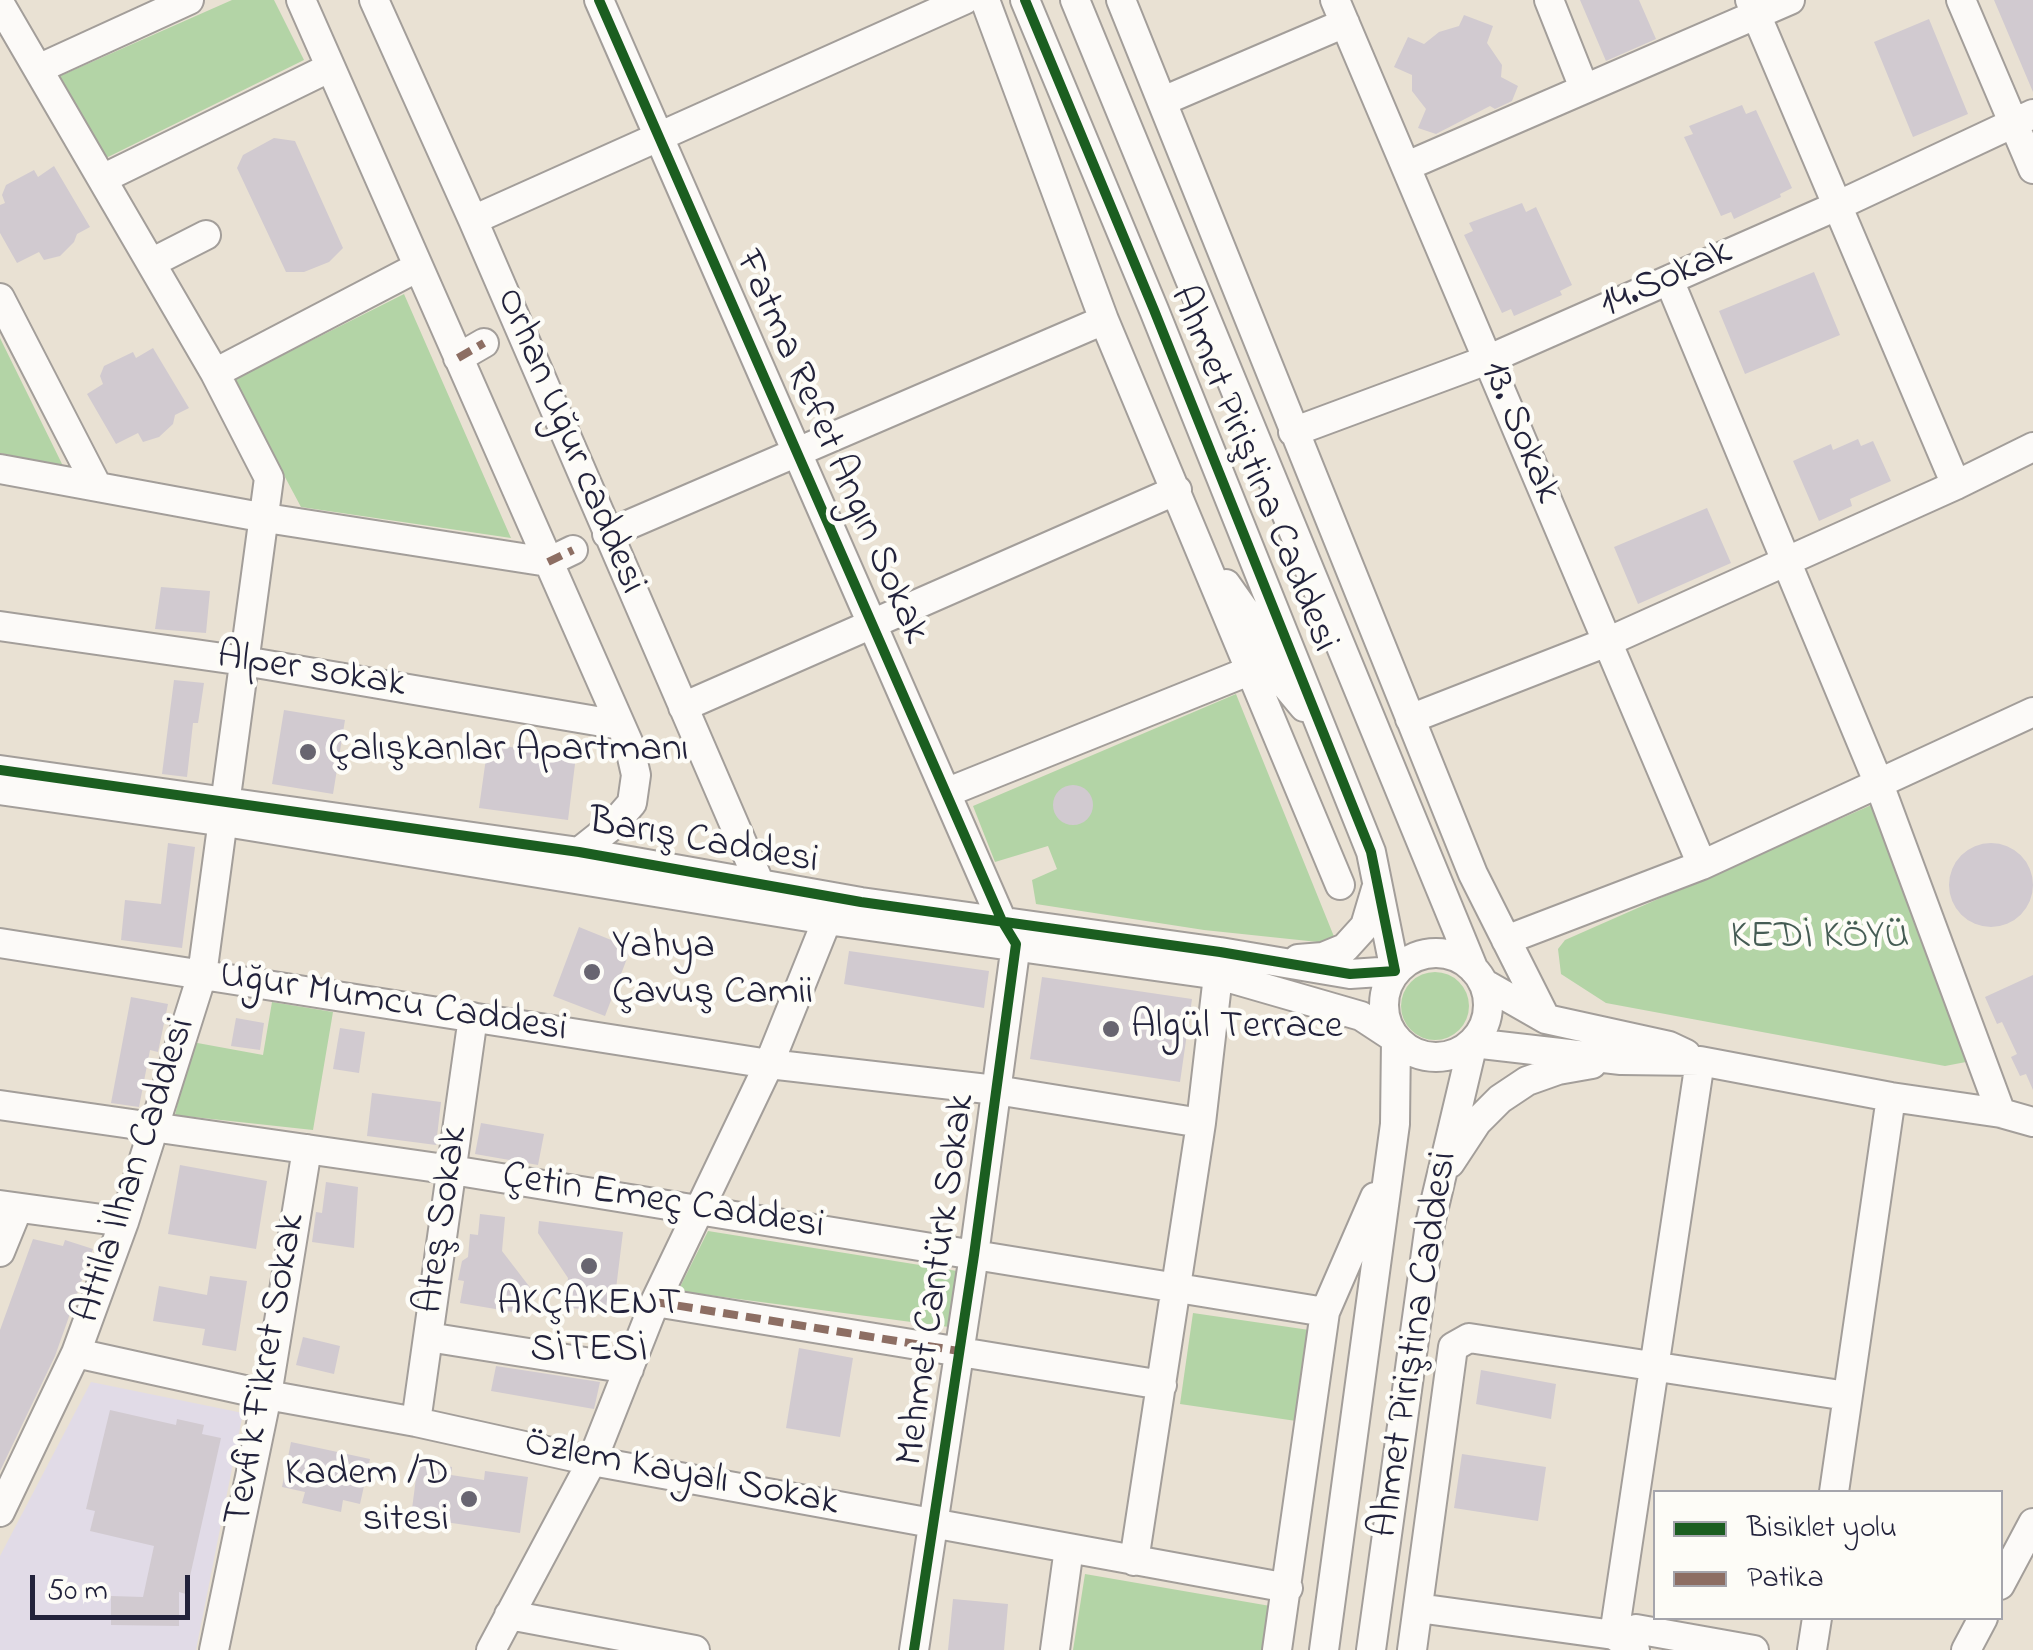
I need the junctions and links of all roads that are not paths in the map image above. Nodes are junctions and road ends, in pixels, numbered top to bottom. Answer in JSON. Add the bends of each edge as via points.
{"nodes":[{"id":1,"x":189,"y":0,"type":"edge"},
{"id":2,"x":300,"y":0,"type":"edge"},
{"id":3,"x":374,"y":0,"type":"edge"},
{"id":4,"x":599,"y":0,"type":"edge"},
{"id":5,"x":964,"y":0,"type":"edge"},
{"id":6,"x":985,"y":0,"type":"edge"},
{"id":7,"x":1025,"y":0,"type":"edge"},
{"id":8,"x":1074,"y":0,"type":"edge"},
{"id":9,"x":1121,"y":0,"type":"edge"},
{"id":10,"x":1549,"y":0,"type":"edge"},
{"id":11,"x":1790,"y":0,"type":"edge"},
{"id":12,"x":1961,"y":0,"type":"edge"},
{"id":13,"x":0,"y":4,"type":"edge"},
{"id":14,"x":1753,"y":7,"type":"edge"},
{"id":15,"x":1340,"y":11,"type":"edge"},
{"id":16,"x":330,"y":68,"type":"junction"},
{"id":17,"x":38,"y":69,"type":"junction"},
{"id":18,"x":1584,"y":88,"type":"junction"},
{"id":19,"x":1163,"y":102,"type":"junction"},
{"id":20,"x":2023,"y":118,"type":"edge"},
{"id":21,"x":659,"y":138,"type":"junction"},
{"id":22,"x":1407,"y":166,"type":"junction"},
{"id":23,"x":2033,"y":169,"type":"edge"},
{"id":24,"x":102,"y":179,"type":"junction"},
{"id":25,"x":1839,"y":205,"type":"junction"},
{"id":26,"x":473,"y":220,"type":"junction"},
{"id":27,"x":206,"y":235,"type":"dead end"},
{"id":28,"x":151,"y":263,"type":"junction"},
{"id":29,"x":418,"y":267,"type":"junction"},
{"id":30,"x":1669,"y":280,"type":"junction"},
{"id":31,"x":4,"y":312,"type":"edge"},
{"id":32,"x":1104,"y":320,"type":"junction"},
{"id":33,"x":484,"y":343,"type":"dead end"},
{"id":34,"x":458,"y":358,"type":"junction"},
{"id":35,"x":1487,"y":360,"type":"junction"},
{"id":36,"x":215,"y":373,"type":"junction"},
{"id":37,"x":1294,"y":432,"type":"junction"},
{"id":38,"x":2033,"y":447,"type":"edge"},
{"id":39,"x":799,"y":454,"type":"junction"},
{"id":40,"x":0,"y":468,"type":"edge"},
{"id":41,"x":97,"y":486,"type":"junction"},
{"id":42,"x":1956,"y":486,"type":"junction"},
{"id":43,"x":1177,"y":490,"type":"junction"},
{"id":44,"x":266,"y":518,"type":"junction"},
{"id":45,"x":1190,"y":523,"type":"junction"},
{"id":46,"x":607,"y":534,"type":"junction"},
{"id":47,"x":561,"y":556,"type":"junction"},
{"id":48,"x":1788,"y":561,"type":"junction"},
{"id":49,"x":873,"y":625,"type":"junction"},
{"id":50,"x":0,"y":626,"type":"edge"},
{"id":51,"x":1374,"y":630,"type":"junction"},
{"id":52,"x":1607,"y":642,"type":"junction"},
{"id":53,"x":244,"y":661,"type":"junction"},
{"id":54,"x":1249,"y":671,"type":"junction"},
{"id":55,"x":683,"y":706,"type":"junction"},
{"id":56,"x":2033,"y":712,"type":"edge"},
{"id":57,"x":1410,"y":718,"type":"junction"},
{"id":58,"x":620,"y":725,"type":"junction"},
{"id":59,"x":1322,"y":728,"type":"junction"},
{"id":60,"x":1382,"y":748,"type":"junction"},
{"id":61,"x":0,"y":770,"type":"edge"},
{"id":62,"x":1879,"y":784,"type":"junction"},
{"id":63,"x":0,"y":790,"type":"edge"},
{"id":64,"x":948,"y":792,"type":"junction"},
{"id":65,"x":226,"y":811,"type":"junction"},
{"id":66,"x":579,"y":852,"type":"junction"},
{"id":67,"x":1702,"y":865,"type":"junction"},
{"id":68,"x":1378,"y":883,"type":"junction"},
{"id":69,"x":760,"y":884,"type":"junction"},
{"id":70,"x":1340,"y":884,"type":"dead end"},
{"id":71,"x":828,"y":920,"type":"junction"},
{"id":72,"x":1009,"y":933,"type":"junction"},
{"id":73,"x":1506,"y":940,"type":"junction"},
{"id":74,"x":0,"y":943,"type":"edge"},
{"id":75,"x":1278,"y":961,"type":"junction"},
{"id":76,"x":1220,"y":963,"type":"junction"},
{"id":77,"x":1395,"y":971,"type":"junction"},
{"id":78,"x":202,"y":975,"type":"junction"},
{"id":79,"x":1479,"y":976,"type":"junction"},
{"id":80,"x":473,"y":1018,"type":"junction"},
{"id":81,"x":1546,"y":1019,"type":"junction"},
{"id":82,"x":1396,"y":1039,"type":"junction"},
{"id":83,"x":1473,"y":1043,"type":"junction"},
{"id":84,"x":1620,"y":1060,"type":"junction"},
{"id":85,"x":1700,"y":1062,"type":"junction"},
{"id":86,"x":769,"y":1064,"type":"junction"},
{"id":87,"x":996,"y":1090,"type":"junction"},
{"id":88,"x":1892,"y":1097,"type":"junction"},
{"id":89,"x":0,"y":1105,"type":"edge"},
{"id":90,"x":2001,"y":1113,"type":"junction"},
{"id":91,"x":2033,"y":1122,"type":"edge"},
{"id":92,"x":1201,"y":1123,"type":"junction"},
{"id":93,"x":155,"y":1127,"type":"junction"},
{"id":94,"x":307,"y":1148,"type":"junction"},
{"id":95,"x":1390,"y":1164,"type":"junction"},
{"id":96,"x":452,"y":1170,"type":"junction"},
{"id":97,"x":1438,"y":1182,"type":"junction"},
{"id":98,"x":9,"y":1206,"type":"edge"},
{"id":99,"x":697,"y":1210,"type":"junction"},
{"id":100,"x":124,"y":1222,"type":"junction"},
{"id":101,"x":0,"y":1252,"type":"edge"},
{"id":102,"x":974,"y":1255,"type":"junction"},
{"id":103,"x":1425,"y":1260,"type":"junction"},
{"id":104,"x":1177,"y":1289,"type":"junction"},
{"id":105,"x":656,"y":1302,"type":"junction"},
{"id":106,"x":1326,"y":1312,"type":"junction"},
{"id":107,"x":428,"y":1336,"type":"junction"},
{"id":108,"x":960,"y":1351,"type":"junction"},
{"id":109,"x":76,"y":1352,"type":"junction"},
{"id":110,"x":1652,"y":1367,"type":"junction"},
{"id":111,"x":629,"y":1369,"type":"junction"},
{"id":112,"x":1162,"y":1384,"type":"junction"},
{"id":113,"x":267,"y":1394,"type":"junction"},
{"id":114,"x":1847,"y":1396,"type":"junction"},
{"id":115,"x":416,"y":1422,"type":"junction"},
{"id":116,"x":1443,"y":1424,"type":"junction"},
{"id":117,"x":592,"y":1462,"type":"junction"},
{"id":118,"x":10,"y":1471,"type":"edge"},
{"id":119,"x":1834,"y":1490,"type":"edge"},
{"id":120,"x":0,"y":1512,"type":"edge"},
{"id":121,"x":2033,"y":1523,"type":"edge"},
{"id":122,"x":934,"y":1526,"type":"junction"},
{"id":123,"x":1069,"y":1548,"type":"junction"},
{"id":124,"x":1134,"y":1562,"type":"junction"},
{"id":125,"x":2003,"y":1579,"type":"edge"},
{"id":126,"x":1288,"y":1588,"type":"junction"},
{"id":127,"x":1418,"y":1608,"type":"junction"},
{"id":128,"x":509,"y":1615,"type":"junction"},
{"id":129,"x":1817,"y":1620,"type":"edge"},
{"id":130,"x":1982,"y":1620,"type":"edge"},
{"id":131,"x":1575,"y":1640,"type":"edge"},
{"id":132,"x":1622,"y":1640,"type":"edge"},
{"id":133,"x":214,"y":1650,"type":"edge"},
{"id":134,"x":491,"y":1650,"type":"edge"},
{"id":135,"x":695,"y":1650,"type":"edge"},
{"id":136,"x":914,"y":1650,"type":"edge"},
{"id":137,"x":1054,"y":1650,"type":"edge"},
{"id":138,"x":1277,"y":1650,"type":"edge"},
{"id":139,"x":1324,"y":1650,"type":"edge"},
{"id":140,"x":1371,"y":1650,"type":"edge"},
{"id":141,"x":1412,"y":1650,"type":"edge"},
{"id":142,"x":1754,"y":1650,"type":"edge"},
{"id":143,"x":1812,"y":1650,"type":"edge"},
{"id":144,"x":1966,"y":1650,"type":"edge"}],
"edges":[{"from":1,"to":17,"type":"street"},
{"from":2,"to":16,"type":"street"},
{"from":3,"to":26,"type":"street","name":"Orhan Uğur caddesi"},
{"from":4,"to":21,"type":"street","name":"Fatma Refet Angın Sokak"},
{"from":5,"to":21,"type":"street"},
{"from":6,"to":32,"type":"street"},
{"from":7,"to":59,"type":"street","name":"Ahmet Piriştina Caddesi"},
{"from":8,"to":60,"type":"street","name":"Ahmet Piriştina Caddesi"},
{"from":9,"to":19,"type":"street"},
{"from":10,"to":18,"type":"street"},
{"from":11,"to":14,"type":"street"},
{"from":12,"to":20,"type":"street"},
{"from":13,"to":17,"type":"street","name":"Attila İlhan Caddesi"},
{"from":14,"to":18,"type":"street"},
{"from":14,"to":25,"type":"street"},
{"from":15,"to":19,"type":"street"},
{"from":15,"to":22,"type":"street","name":"13. Sokak"},
{"from":16,"to":24,"type":"street"},
{"from":16,"to":29,"type":"street"},
{"from":17,"to":24,"type":"street","name":"Attila İlhan Caddesi"},
{"from":18,"to":22,"type":"street"},
{"from":19,"to":37,"type":"street"},
{"from":20,"to":23,"type":"street"},
{"from":20,"to":25,"type":"street","name":"14.Sokak"},
{"from":21,"to":26,"type":"street"},
{"from":21,"to":39,"type":"street","name":"Fatma Refet Angın Sokak"},
{"from":22,"to":35,"type":"street","name":"13. Sokak"},
{"from":24,"to":28,"type":"street","name":"Attila İlhan Caddesi"},
{"from":25,"to":30,"type":"street","name":"14.Sokak"},
{"from":25,"to":42,"type":"street"},
{"from":26,"to":46,"type":"street","name":"Orhan Uğur caddesi"},
{"from":27,"to":28,"type":"street"},
{"from":28,"to":36,"type":"street","name":"Attila İlhan Caddesi"},
{"from":29,"to":34,"type":"street"},
{"from":29,"to":36,"type":"street"},
{"from":30,"to":35,"type":"street","name":"14.Sokak"},
{"from":30,"to":48,"type":"street"},
{"from":31,"to":41,"type":"street"},
{"from":32,"to":39,"type":"street"},
{"from":32,"to":43,"type":"street"},
{"from":33,"to":34,"type":"street"},
{"from":34,"to":47,"type":"street"},
{"from":35,"to":37,"type":"street","name":"14.Sokak"},
{"from":35,"to":52,"type":"street","name":"13. Sokak"},
{"from":36,"to":44,"type":"street","name":"Attila İlhan Caddesi","via":[[270,478]]},
{"from":37,"to":51,"type":"street"},
{"from":38,"to":42,"type":"street"},
{"from":39,"to":46,"type":"street"},
{"from":39,"to":49,"type":"street","name":"Fatma Refet Angın Sokak"},
{"from":40,"to":41,"type":"street"},
{"from":41,"to":44,"type":"street"},
{"from":42,"to":48,"type":"street"},
{"from":43,"to":45,"type":"street"},
{"from":43,"to":49,"type":"street"},
{"from":44,"to":47,"type":"street"},
{"from":44,"to":53,"type":"street","name":"Attila İlhan Caddesi"},
{"from":45,"to":54,"type":"street"},
{"from":45,"to":59,"type":"street","via":[[1250,618],[1273,670]]},
{"from":46,"to":55,"type":"street","name":"Orhan Uğur caddesi"},
{"from":47,"to":58,"type":"street"},
{"from":48,"to":52,"type":"street"},
{"from":48,"to":62,"type":"street"},
{"from":49,"to":55,"type":"street"},
{"from":49,"to":64,"type":"street","name":"Fatma Refet Angın Sokak"},
{"from":50,"to":53,"type":"street","name":"Alper sokak"},
{"from":51,"to":57,"type":"street"},
{"from":51,"to":60,"type":"street"},
{"from":52,"to":57,"type":"street"},
{"from":52,"to":67,"type":"street","name":"13. Sokak"},
{"from":53,"to":58,"type":"street","name":"Alper sokak"},
{"from":53,"to":65,"type":"street","name":"Attila İlhan Caddesi"},
{"from":54,"to":64,"type":"street"},
{"from":54,"to":70,"type":"street"},
{"from":55,"to":69,"type":"street","name":"Orhan Uğur caddesi"},
{"from":56,"to":62,"type":"street"},
{"from":57,"to":73,"type":"street"},
{"from":58,"to":66,"type":"street","via":[[636,775],[632,803]]},
{"from":59,"to":68,"type":"street","name":"Ahmet Piriştina Caddesi"},
{"from":60,"to":79,"type":"street","name":"Ahmet Piriştina Caddesi"},
{"from":61,"to":65,"type":"street","name":"Barış Caddesi"},
{"from":62,"to":67,"type":"street"},
{"from":62,"to":90,"type":"street"},
{"from":63,"to":65,"type":"street","name":"Barış Caddesi"},
{"from":64,"to":72,"type":"street","name":"Fatma Refet Angın Sokak"},
{"from":65,"to":66,"type":"street","name":"Barış Caddesi"},
{"from":65,"to":71,"type":"street","name":"Barış Caddesi"},
{"from":65,"to":78,"type":"street","name":"Attila İlhan Caddesi"},
{"from":66,"to":69,"type":"street","name":"Barış Caddesi"},
{"from":67,"to":73,"type":"street"},
{"from":68,"to":75,"type":"street","via":[[1366,926],[1345,948]]},
{"from":68,"to":77,"type":"street","name":"Ahmet Piriştina Caddesi"},
{"from":69,"to":72,"type":"street","name":"Barış Caddesi"},
{"from":71,"to":72,"type":"street","name":"Barış Caddesi"},
{"from":71,"to":86,"type":"street"},
{"from":72,"to":76,"type":"street","name":"Barış Caddesi"},
{"from":72,"to":87,"type":"street","name":"Mehmet Cantürk Sokak"},
{"from":73,"to":81,"type":"street"},
{"from":74,"to":78,"type":"street","name":"Uğur Mumcu Caddesi"},
{"from":75,"to":76,"type":"street","name":"Barış Caddesi"},
{"from":75,"to":77,"type":"street","name":"Barış Caddesi","via":[[1350,974]]},
{"from":76,"to":82,"type":"street","name":"Barış Caddesi","via":[[1360,1016]]},
{"from":76,"to":92,"type":"street"},
{"from":77,"to":79,"type":"street","via":[[1430,953],[1446,954]]},
{"from":77,"to":82,"type":"street","via":[[1384,1010]]},
{"from":78,"to":80,"type":"street","name":"Uğur Mumcu Caddesi"},
{"from":78,"to":93,"type":"street","name":"Attila İlhan Caddesi"},
{"from":79,"to":81,"type":"street"},
{"from":79,"to":83,"type":"street","via":[[1488,1015]]},
{"from":80,"to":86,"type":"street","name":"Uğur Mumcu Caddesi"},
{"from":80,"to":96,"type":"street","name":"Ateş Sokak"},
{"from":81,"to":85,"type":"street","via":[[1669,1046]]},
{"from":82,"to":83,"type":"street","via":[[1425,1057],[1442,1058]]},
{"from":82,"to":95,"type":"street","name":"Ahmet Piriştina Caddesi"},
{"from":83,"to":84,"type":"street"},
{"from":83,"to":97,"type":"street","name":"Ahmet Piriştina Caddesi"},
{"from":84,"to":85,"type":"street"},
{"from":84,"to":97,"type":"street","via":[[1558,1070],[1500,1098]]},
{"from":85,"to":88,"type":"street"},
{"from":85,"to":110,"type":"street"},
{"from":86,"to":87,"type":"street","name":"Uğur Mumcu Caddesi"},
{"from":86,"to":99,"type":"street"},
{"from":87,"to":92,"type":"street","name":"Uğur Mumcu Caddesi"},
{"from":87,"to":102,"type":"street","name":"Mehmet Cantürk Sokak"},
{"from":88,"to":90,"type":"street"},
{"from":88,"to":114,"type":"street"},
{"from":89,"to":93,"type":"street","name":"Çetin Emeç Caddesi"},
{"from":90,"to":91,"type":"street"},
{"from":92,"to":104,"type":"street"},
{"from":93,"to":94,"type":"street","name":"Çetin Emeç Caddesi"},
{"from":93,"to":100,"type":"street","name":"Attila İlhan Caddesi"},
{"from":94,"to":96,"type":"street","name":"Çetin Emeç Caddesi"},
{"from":94,"to":113,"type":"street","name":"Tevfik Fikret Sokak"},
{"from":95,"to":106,"type":"street"},
{"from":95,"to":139,"type":"street","name":"Ahmet Piriştina Caddesi"},
{"from":96,"to":99,"type":"street","name":"Çetin Emeç Caddesi"},
{"from":96,"to":107,"type":"street","name":"Ateş Sokak"},
{"from":97,"to":103,"type":"street","name":"Ahmet Piriştina Caddesi"},
{"from":98,"to":100,"type":"street"},
{"from":98,"to":101,"type":"street"},
{"from":99,"to":102,"type":"street","name":"Çetin Emeç Caddesi"},
{"from":99,"to":105,"type":"street"},
{"from":100,"to":109,"type":"street","name":"Attila İlhan Caddesi"},
{"from":102,"to":104,"type":"street","name":"Çetin Emeç Caddesi"},
{"from":102,"to":108,"type":"street","name":"Mehmet Cantürk Sokak"},
{"from":103,"to":116,"type":"street","via":[[1434,1293],[1431,1377]]},
{"from":103,"to":140,"type":"street","name":"Ahmet Piriştina Caddesi"},
{"from":104,"to":106,"type":"street","name":"Çetin Emeç Caddesi"},
{"from":104,"to":112,"type":"street"},
{"from":105,"to":108,"type":"street"},
{"from":105,"to":111,"type":"street"},
{"from":106,"to":126,"type":"street"},
{"from":107,"to":111,"type":"street"},
{"from":107,"to":115,"type":"street","name":"Ateş Sokak"},
{"from":108,"to":112,"type":"street"},
{"from":108,"to":122,"type":"street","name":"Mehmet Cantürk Sokak"},
{"from":109,"to":113,"type":"street","name":"Özlem Kayalı Sokak"},
{"from":109,"to":118,"type":"street","name":"Attila İlhan Caddesi"},
{"from":110,"to":114,"type":"street"},
{"from":110,"to":116,"type":"street","via":[[1469,1338],[1453,1347]]},
{"from":110,"to":132,"type":"street"},
{"from":111,"to":117,"type":"street"},
{"from":112,"to":124,"type":"street"},
{"from":113,"to":115,"type":"street","name":"Özlem Kayalı Sokak"},
{"from":113,"to":133,"type":"street","name":"Tevfik Fikret Sokak"},
{"from":114,"to":119,"type":"street"},
{"from":115,"to":117,"type":"street","name":"Özlem Kayalı Sokak"},
{"from":116,"to":127,"type":"street"},
{"from":117,"to":122,"type":"street","name":"Özlem Kayalı Sokak"},
{"from":117,"to":128,"type":"street"},
{"from":118,"to":120,"type":"street","name":"Attila İlhan Caddesi"},
{"from":121,"to":125,"type":"street"},
{"from":122,"to":123,"type":"street","name":"Özlem Kayalı Sokak"},
{"from":122,"to":136,"type":"street","name":"Mehmet Cantürk Sokak"},
{"from":123,"to":124,"type":"street","name":"Özlem Kayalı Sokak"},
{"from":123,"to":137,"type":"street"},
{"from":124,"to":126,"type":"street","name":"Özlem Kayalı Sokak"},
{"from":126,"to":138,"type":"street"},
{"from":127,"to":131,"type":"street"},
{"from":127,"to":141,"type":"street"},
{"from":128,"to":134,"type":"street"},
{"from":128,"to":135,"type":"street"},
{"from":129,"to":143,"type":"street"},
{"from":130,"to":144,"type":"street"},
{"from":131,"to":132,"type":"street"},
{"from":132,"to":142,"type":"street","via":[[1636,1628]]}]}
